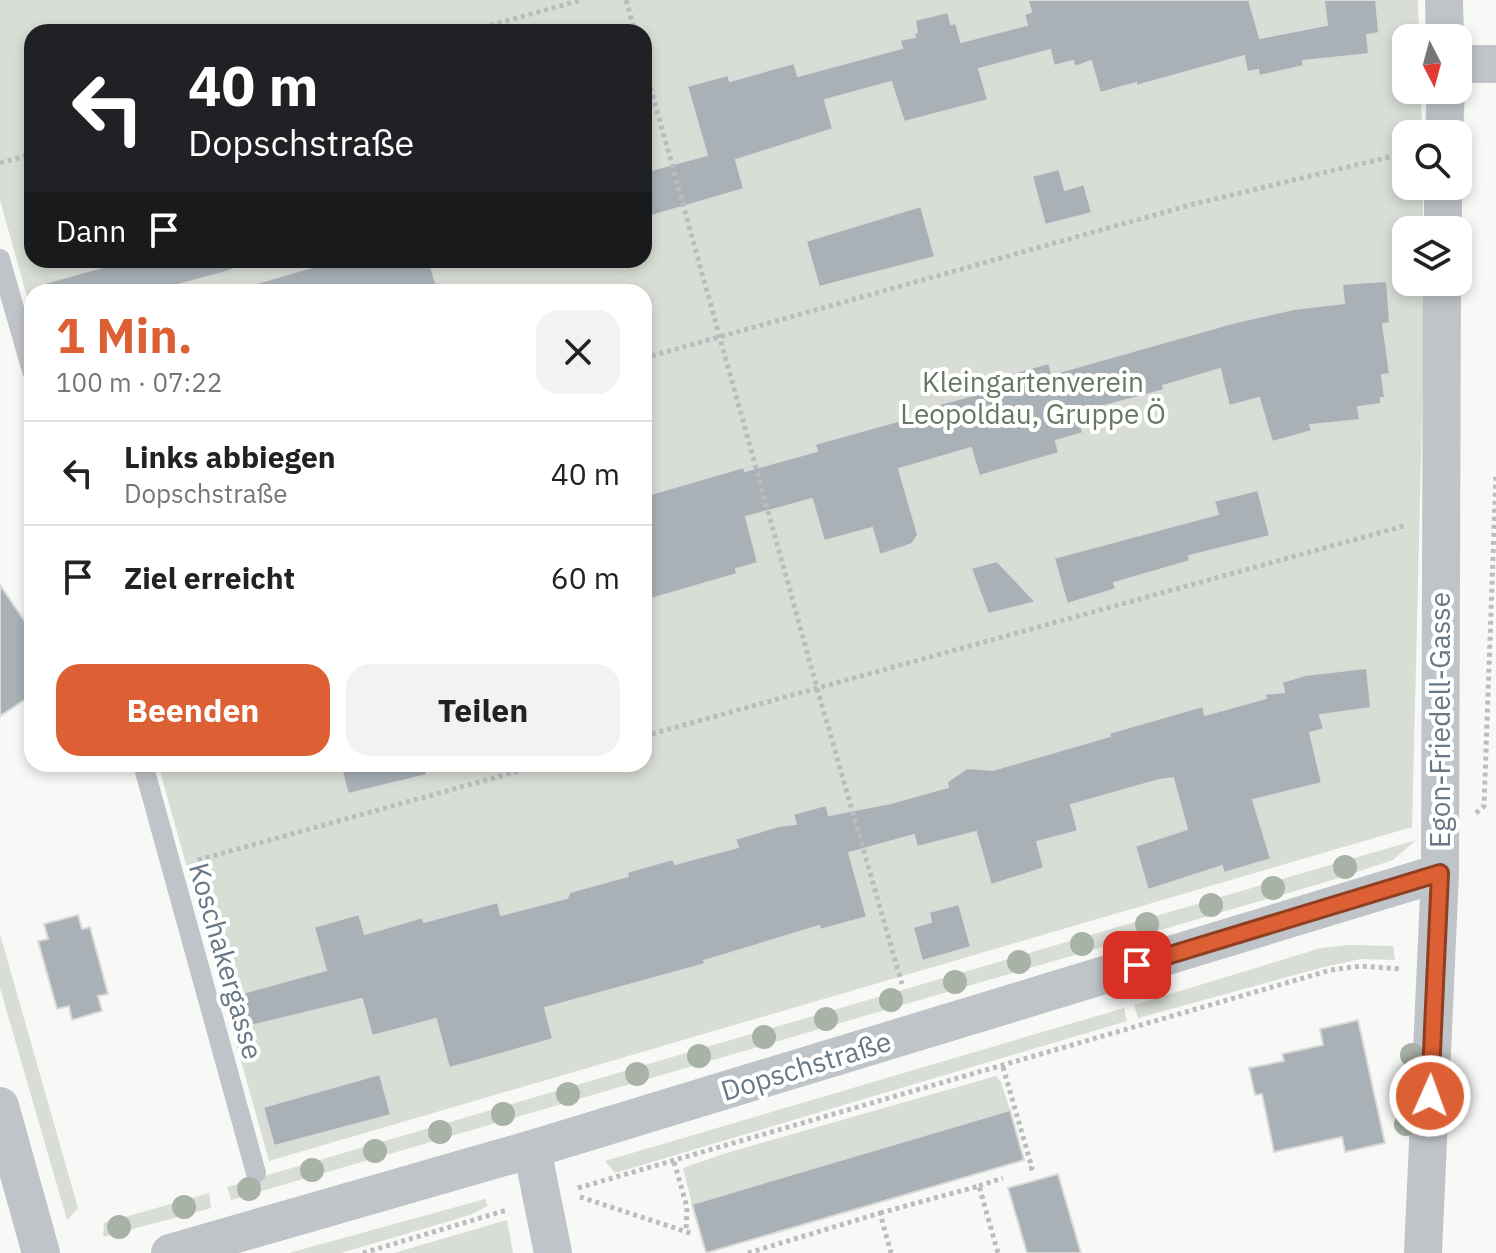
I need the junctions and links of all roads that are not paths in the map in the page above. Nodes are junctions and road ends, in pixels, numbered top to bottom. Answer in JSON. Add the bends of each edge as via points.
{"nodes":[{"id":1,"x":1444,"y":0,"type":"edge"},
{"id":2,"x":1445,"y":24,"type":"edge"},
{"id":3,"x":1472,"y":64,"type":"edge"},
{"id":4,"x":1496,"y":64,"type":"edge"},
{"id":5,"x":0,"y":259,"type":"edge"},
{"id":6,"x":1442,"y":296,"type":"edge"},
{"id":7,"x":24,"y":343,"type":"edge"},
{"id":8,"x":145,"y":772,"type":"edge"},
{"id":9,"x":1440,"y":859,"type":"junction"},
{"id":10,"x":0,"y":1106,"type":"edge"},
{"id":11,"x":532,"y":1149,"type":"junction"},
{"id":12,"x":256,"y":1173,"type":"dead end"},
{"id":13,"x":41,"y":1253,"type":"edge"},
{"id":14,"x":170,"y":1253,"type":"edge"},
{"id":15,"x":553,"y":1253,"type":"edge"},
{"id":16,"x":1423,"y":1253,"type":"edge"}],
"edges":[{"from":1,"to":2,"type":"street"},
{"from":3,"to":4,"type":"street"},
{"from":5,"to":7,"type":"lane"},
{"from":6,"to":9,"type":"street","name":"Egon-Friedell-Gasse"},
{"from":8,"to":12,"type":"lane","name":"Koschakergasse"},
{"from":9,"to":11,"type":"street","name":"Dopschstraße"},
{"from":9,"to":16,"type":"street","name":"Egon-Friedell-Gasse"},
{"from":10,"to":13,"type":"street"},
{"from":11,"to":14,"type":"street","name":"Dopschstraße"},
{"from":11,"to":15,"type":"street","via":[[554,1196]]}]}
